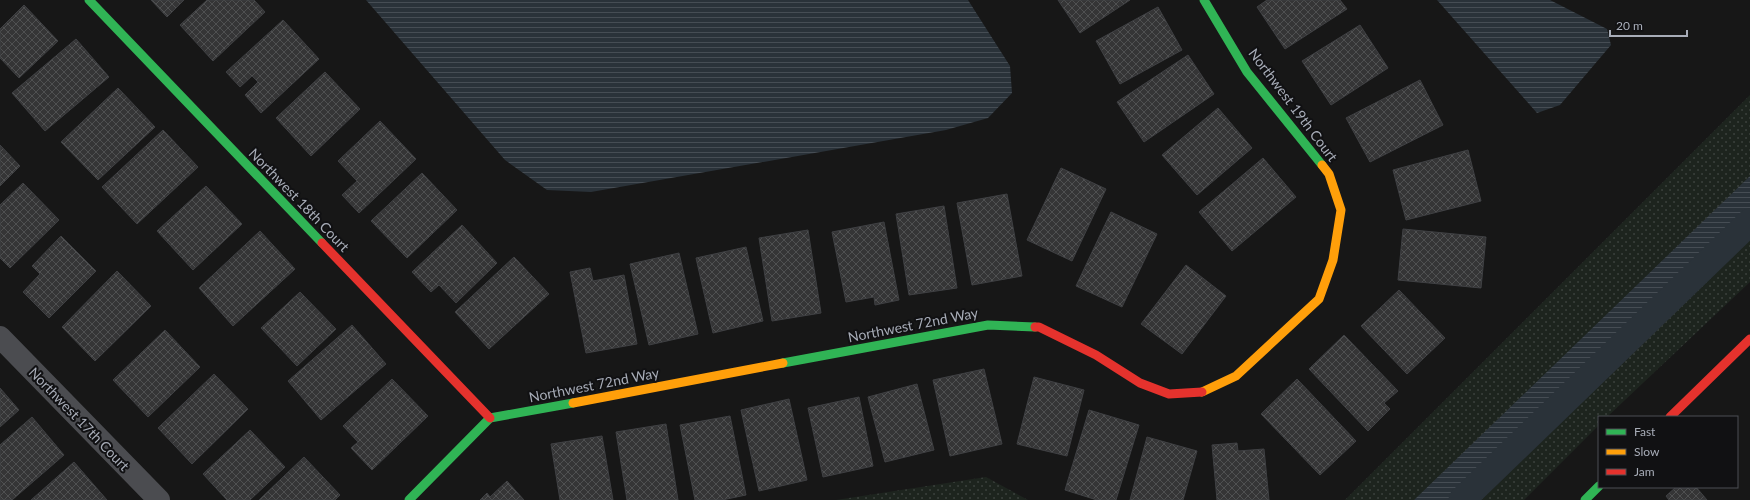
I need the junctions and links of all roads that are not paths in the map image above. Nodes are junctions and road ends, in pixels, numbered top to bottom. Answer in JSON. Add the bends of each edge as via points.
{"nodes":[{"id":1,"x":89,"y":0,"type":"edge"},
{"id":2,"x":1204,"y":0,"type":"edge"},
{"id":3,"x":1341,"y":210,"type":"joint"},
{"id":4,"x":0,"y":337,"type":"edge"},
{"id":5,"x":1750,"y":339,"type":"edge"},
{"id":6,"x":1671,"y":416,"type":"edge"},
{"id":7,"x":490,"y":418,"type":"junction"},
{"id":8,"x":1598,"y":487,"type":"edge"},
{"id":9,"x":159,"y":500,"type":"edge"},
{"id":10,"x":409,"y":500,"type":"edge"},
{"id":11,"x":1585,"y":500,"type":"edge"}],
"edges":[{"from":1,"to":7,"type":"street","name":"Northwest 18th Court"},
{"from":2,"to":3,"type":"street","name":"Northwest 19th Court","via":[[1247,72],[1329,174]]},
{"from":3,"to":7,"type":"street","name":"Northwest 72nd Way","via":[[1333,260],[1319,299],[1236,376],[1202,392],[1169,394],[1140,383],[1096,355],[1039,327],[988,325]]},
{"from":4,"to":9,"type":"street","name":"Northwest 17th Court"},
{"from":5,"to":6,"type":"street"},
{"from":7,"to":10,"type":"street"},
{"from":8,"to":11,"type":"street"}]}
